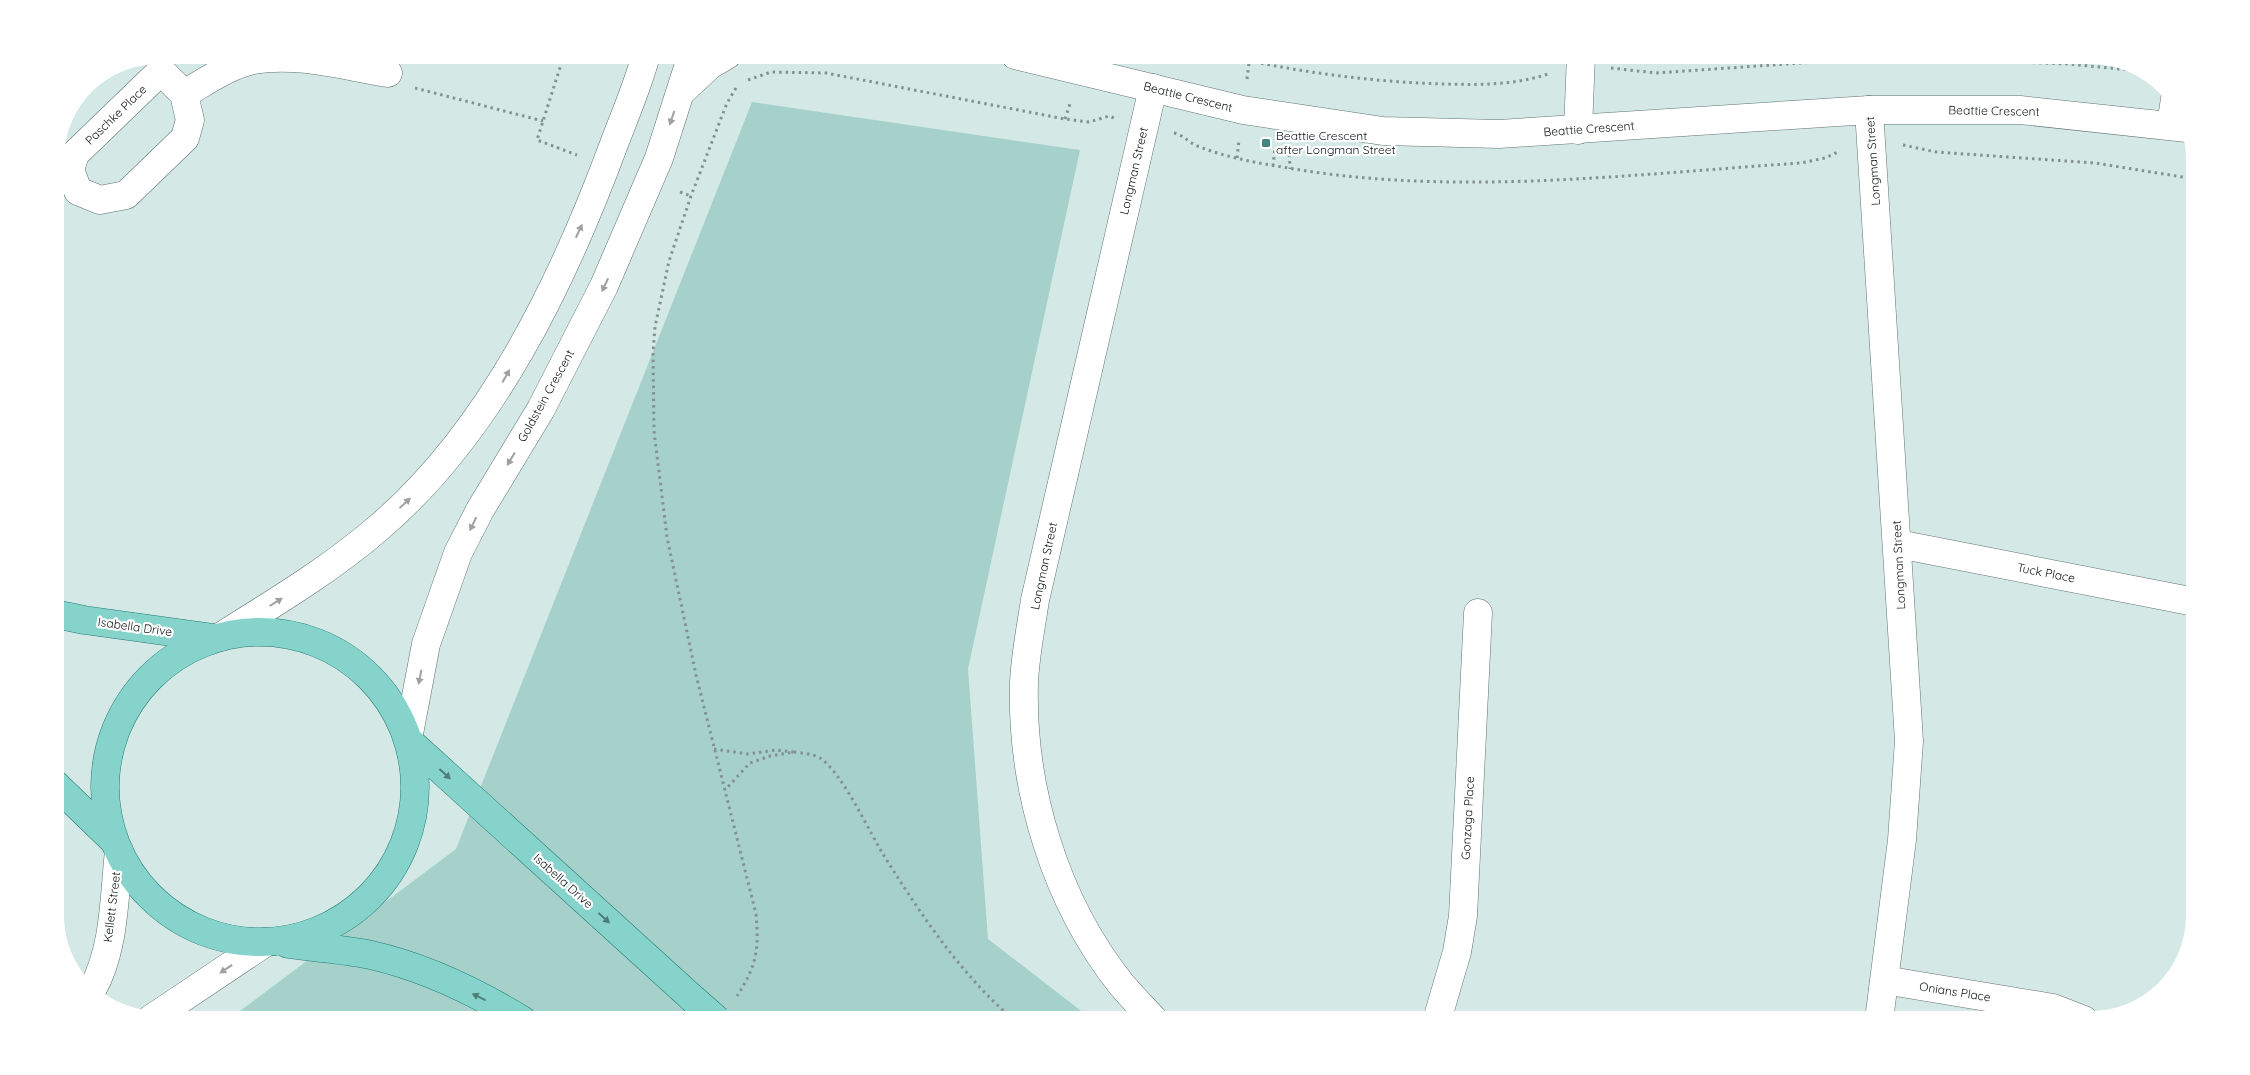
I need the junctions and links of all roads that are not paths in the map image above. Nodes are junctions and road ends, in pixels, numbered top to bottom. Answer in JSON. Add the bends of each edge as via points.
{"nodes":[{"id":1,"x":155,"y":64,"type":"edge"},
{"id":2,"x":243,"y":64,"type":"edge"},
{"id":3,"x":331,"y":64,"type":"edge"},
{"id":4,"x":643,"y":64,"type":"edge"},
{"id":5,"x":689,"y":64,"type":"edge"},
{"id":6,"x":712,"y":64,"type":"edge"},
{"id":7,"x":1053,"y":64,"type":"edge"},
{"id":8,"x":1581,"y":64,"type":"edge"},
{"id":9,"x":388,"y":73,"type":"road end"},
{"id":10,"x":1153,"y":88,"type":"junction"},
{"id":11,"x":681,"y":92,"type":"junction"},
{"id":12,"x":184,"y":94,"type":"junction"},
{"id":13,"x":1870,"y":110,"type":"junction"},
{"id":14,"x":2176,"y":117,"type":"edge"},
{"id":15,"x":1578,"y":130,"type":"junction"},
{"id":16,"x":1898,"y":544,"type":"junction"},
{"id":17,"x":2186,"y":600,"type":"edge"},
{"id":18,"x":1478,"y":614,"type":"dead end"},
{"id":19,"x":64,"y":616,"type":"edge"},
{"id":20,"x":218,"y":638,"type":"junction"},
{"id":21,"x":408,"y":740,"type":"junction"},
{"id":22,"x":64,"y":793,"type":"edge"},
{"id":23,"x":117,"y":847,"type":"junction"},
{"id":24,"x":270,"y":942,"type":"junction"},
{"id":25,"x":1884,"y":980,"type":"junction"},
{"id":26,"x":94,"y":985,"type":"edge"},
{"id":27,"x":163,"y":1011,"type":"edge"},
{"id":28,"x":505,"y":1011,"type":"edge"},
{"id":29,"x":707,"y":1011,"type":"edge"},
{"id":30,"x":1146,"y":1011,"type":"edge"},
{"id":31,"x":1440,"y":1011,"type":"edge"},
{"id":32,"x":1880,"y":1011,"type":"edge"},
{"id":33,"x":2062,"y":1011,"type":"edge"}],
"edges":[{"from":1,"to":12,"type":"street","name":"Paschke Place"},
{"from":1,"to":12,"type":"street","name":"Paschke Place","via":[[75,154],[70,170],[78,190],[100,200],[126,195],[185,138],[190,120]]},
{"from":2,"to":12,"type":"street"},
{"from":3,"to":9,"type":"street"},
{"from":20,"to":4,"type":"street","one_way":true,"via":[[300,587],[376,530],[411,498],[472,426],[499,388],[534,324],[596,195]]},
{"from":5,"to":11,"type":"street","name":"Goldstein Crescent"},
{"from":6,"to":11,"type":"street"},
{"from":7,"to":10,"type":"street","name":"Beattie Crescent"},
{"from":8,"to":15,"type":"street"},
{"from":10,"to":15,"type":"street","name":"Beattie Crescent","via":[[1251,112],[1383,131],[1499,134]]},
{"from":10,"to":30,"type":"street","name":"Longman Street","via":[[1035,600],[1024,682],[1028,764],[1045,842],[1076,916],[1120,983]]},
{"from":11,"to":21,"type":"street","name":"Goldstein Crescent","one_way":true,"via":[[659,158],[604,286],[540,409],[458,553],[426,644]]},
{"from":13,"to":14,"type":"street","name":"Beattie Crescent","via":[[2020,110]]},
{"from":13,"to":15,"type":"street","name":"Beattie Crescent"},
{"from":13,"to":16,"type":"street","name":"Longman Street"},
{"from":16,"to":17,"type":"street","name":"Tuck Place"},
{"from":16,"to":25,"type":"street","name":"Longman Street","via":[[1909,741],[1902,840]]},
{"from":18,"to":31,"type":"street","name":"Gonzaga Place","via":[[1463,916],[1457,952]]},
{"from":19,"to":20,"type":"main road","name":"Isabella Drive"},
{"from":20,"to":21,"type":"main road","via":[[249,632],[279,632],[334,650],[359,667],[380,688],[397,712]]},
{"from":20,"to":23,"type":"main road","via":[[193,647],[146,681],[128,704],[115,730],[107,757],[104,786],[107,814]]},
{"from":21,"to":24,"type":"main road","via":[[416,795],[403,849],[389,874],[351,914],[300,938]]},
{"from":21,"to":29,"type":"main road","name":"Isabella Drive","one_way":true,"bridge":true},
{"from":22,"to":23,"type":"main road"},
{"from":23,"to":24,"type":"main road","via":[[144,891],[166,911],[190,926],[216,937]]},
{"from":23,"to":26,"type":"street","name":"Kellett Street","via":[[111,935]]},
{"from":24,"to":27,"type":"street","one_way":true},
{"from":28,"to":24,"type":"main road","one_way":true,"via":[[418,969],[371,955]]},
{"from":25,"to":32,"type":"street","name":"Longman Street"},
{"from":25,"to":33,"type":"street","name":"Onians Place"}]}
